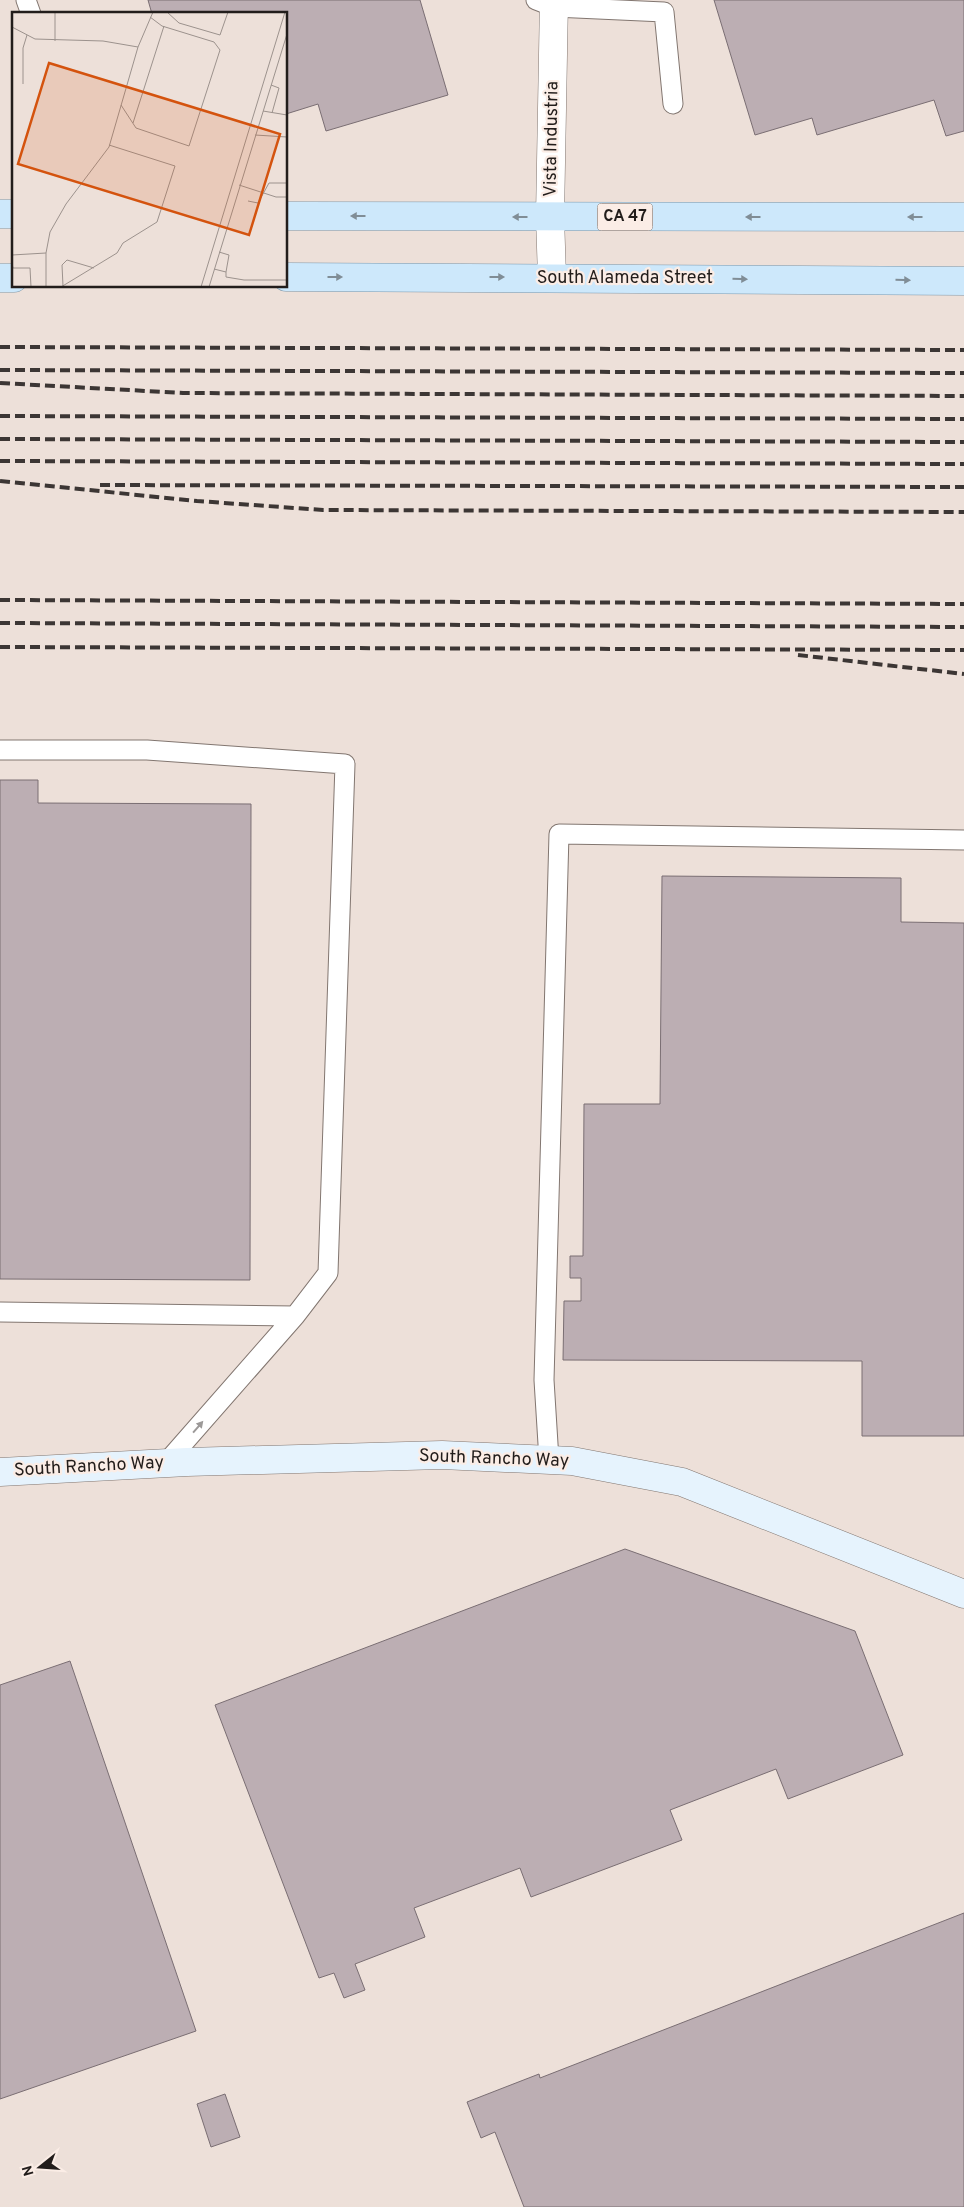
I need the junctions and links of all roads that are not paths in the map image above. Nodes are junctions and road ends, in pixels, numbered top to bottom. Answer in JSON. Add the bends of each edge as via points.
{"nodes":[{"id":1,"x":26,"y":0,"type":"edge"},
{"id":2,"x":548,"y":2,"type":"edge"},
{"id":3,"x":30,"y":12,"type":"edge"},
{"id":4,"x":673,"y":104,"type":"dead end"},
{"id":5,"x":288,"y":216,"type":"edge"},
{"id":6,"x":550,"y":217,"type":"junction"},
{"id":7,"x":964,"y":217,"type":"edge"},
{"id":8,"x":552,"y":277,"type":"junction"},
{"id":9,"x":288,"y":278,"type":"edge"},
{"id":10,"x":964,"y":281,"type":"edge"},
{"id":11,"x":0,"y":750,"type":"edge"},
{"id":12,"x":964,"y":840,"type":"edge"},
{"id":13,"x":0,"y":1312,"type":"edge"},
{"id":14,"x":295,"y":1316,"type":"junction"},
{"id":15,"x":548,"y":1460,"type":"junction"},
{"id":16,"x":166,"y":1464,"type":"junction"},
{"id":17,"x":0,"y":1472,"type":"edge"},
{"id":18,"x":964,"y":1594,"type":"edge"}],
"edges":[{"from":1,"to":3,"type":"lane"},
{"from":2,"to":4,"type":"lane","via":[[664,12]]},
{"from":2,"to":6,"type":"street","name":"Vista Industria"},
{"from":6,"to":5,"type":"main road","number":"CA 47","one_way":true},
{"from":7,"to":6,"type":"main road","number":"CA 47","one_way":true},
{"from":6,"to":8,"type":"street","name":"Vista Industria"},
{"from":9,"to":8,"type":"main road","name":"South Alameda Street","one_way":true},
{"from":8,"to":10,"type":"main road","name":"South Alameda Street","one_way":true},
{"from":11,"to":14,"type":"lane","via":[[147,750],[345,764],[328,1273]]},
{"from":12,"to":15,"type":"lane","via":[[559,834],[544,1380]]},
{"from":13,"to":14,"type":"lane"},
{"from":16,"to":14,"type":"lane","one_way":true},
{"from":15,"to":16,"type":"street","name":"South Rancho Way","via":[[442,1455]]},
{"from":15,"to":18,"type":"street","name":"South Rancho Way","via":[[572,1461],[682,1482]]},
{"from":16,"to":17,"type":"street","name":"South Rancho Way"}]}
